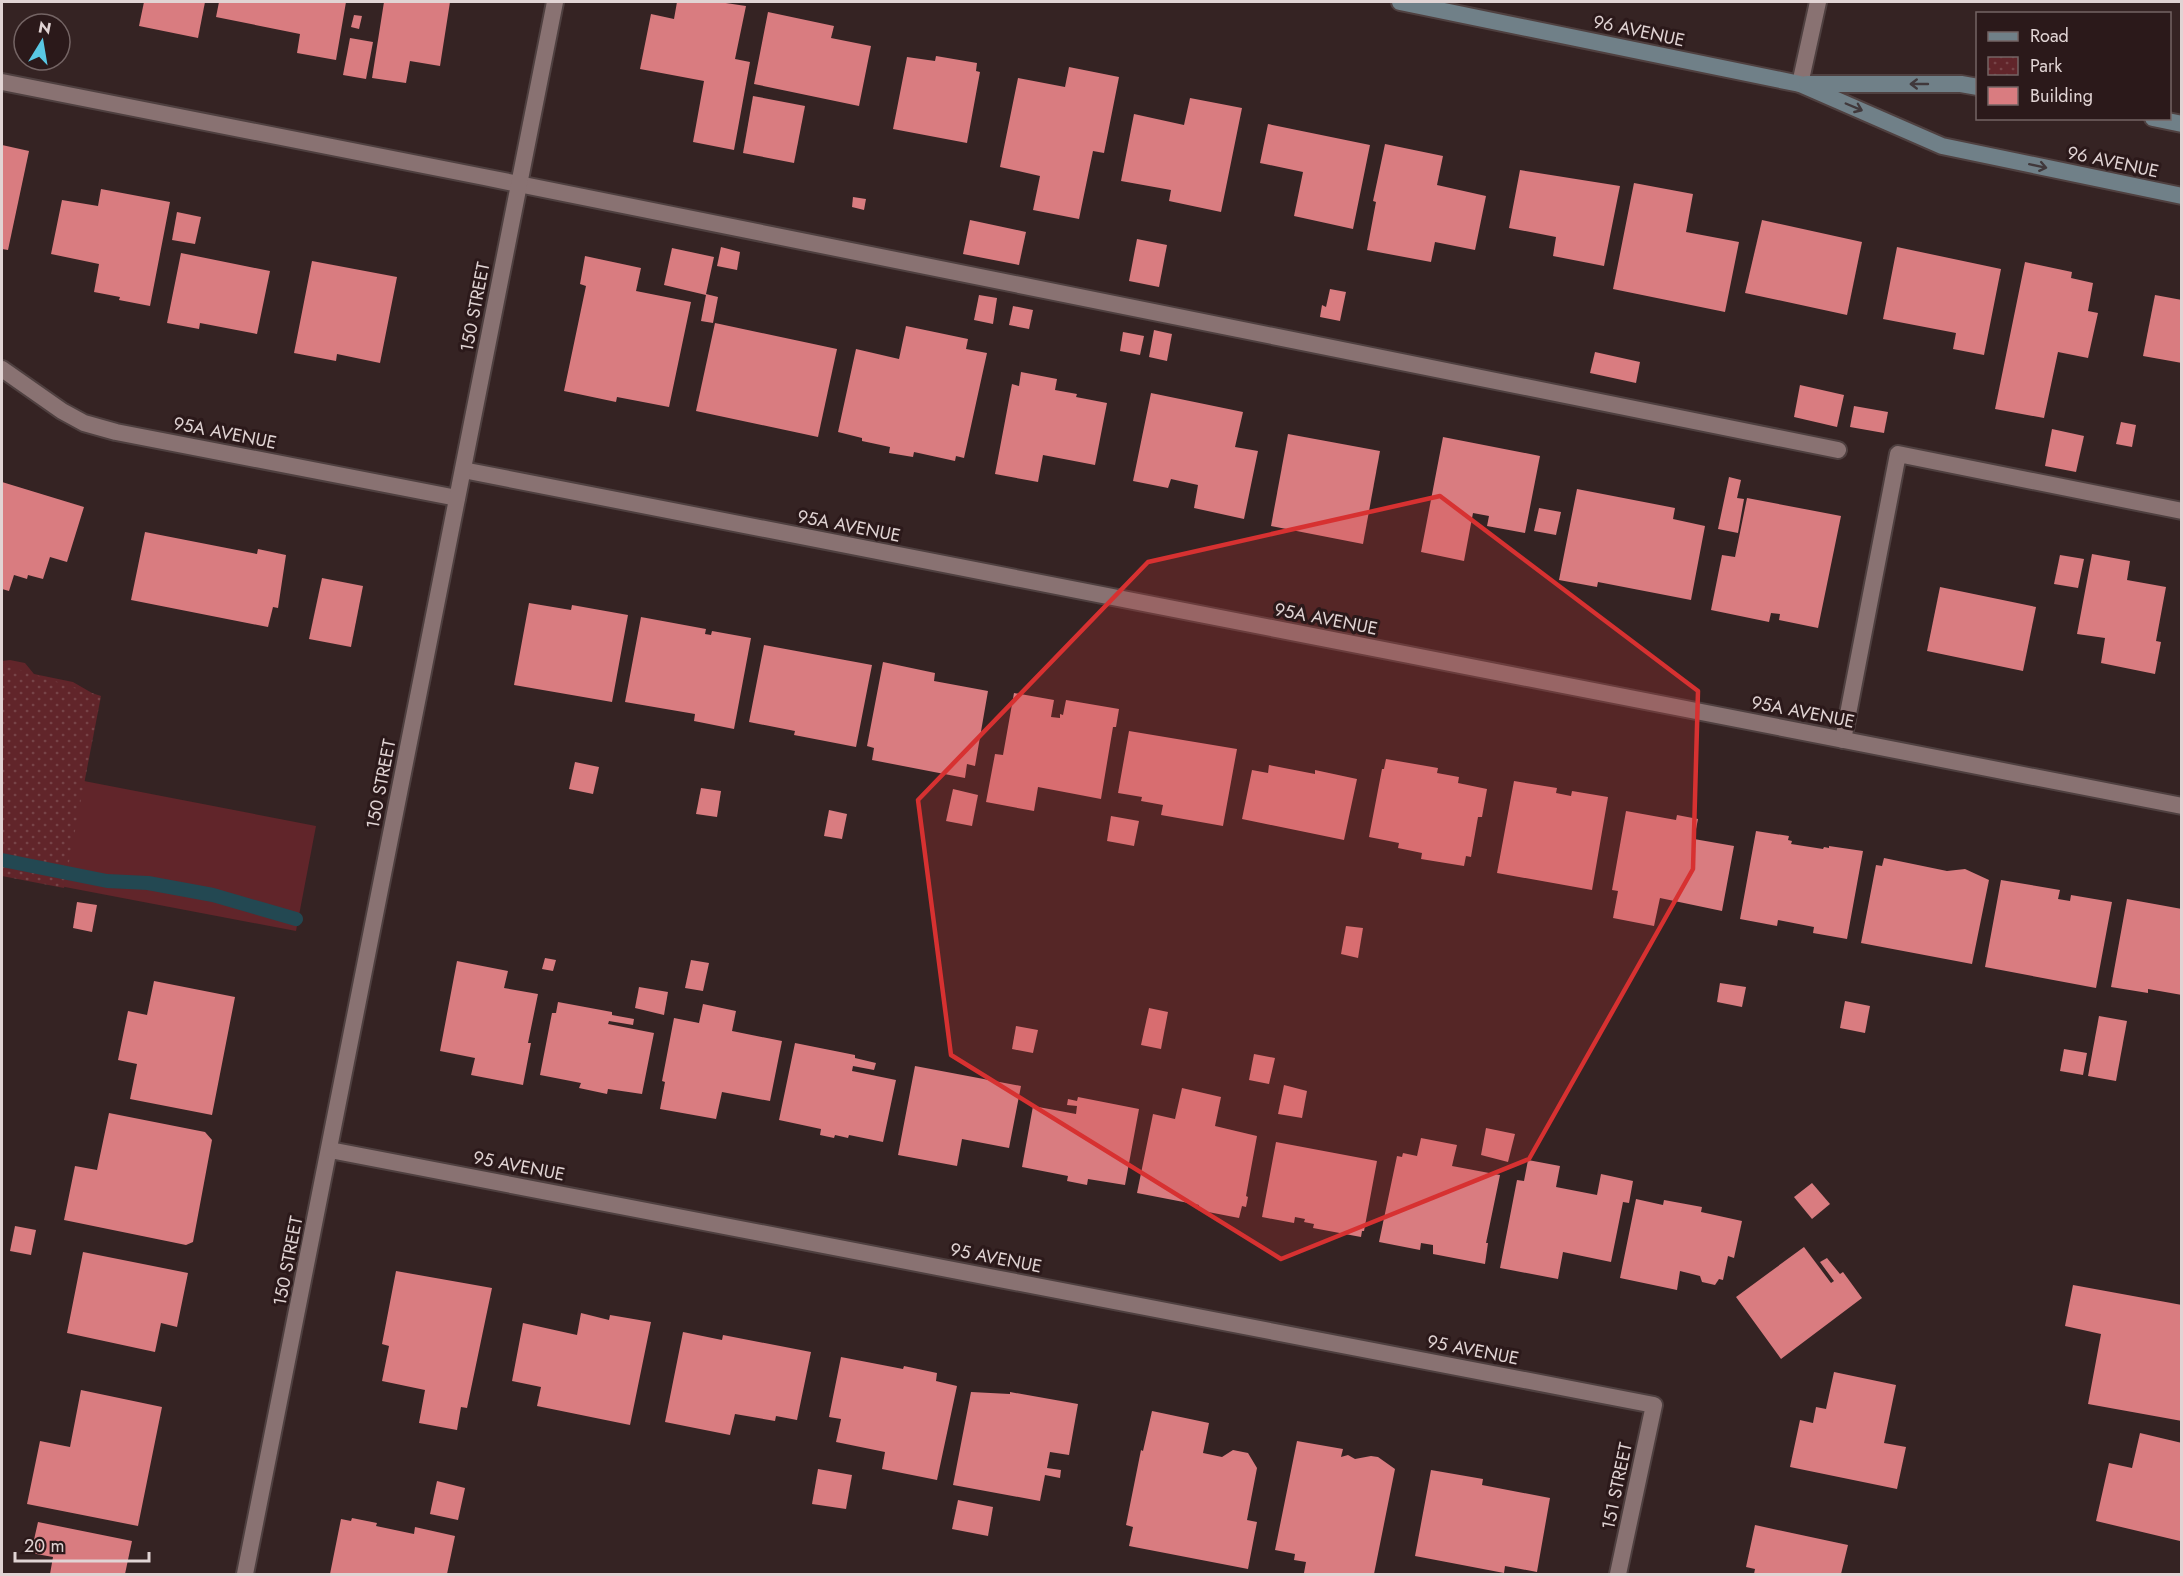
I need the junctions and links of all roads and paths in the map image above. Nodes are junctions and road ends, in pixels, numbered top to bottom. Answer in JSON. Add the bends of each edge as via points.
{"nodes":[{"id":1,"x":555,"y":2,"type":"edge"},
{"id":2,"x":1400,"y":2,"type":"edge"},
{"id":3,"x":1818,"y":2,"type":"edge"},
{"id":4,"x":2,"y":82,"type":"edge"},
{"id":5,"x":1800,"y":84,"type":"junction"},
{"id":6,"x":1976,"y":87,"type":"edge"},
{"id":7,"x":2162,"y":120,"type":"edge"},
{"id":8,"x":2181,"y":124,"type":"edge"},
{"id":9,"x":519,"y":185,"type":"junction"},
{"id":10,"x":2181,"y":196,"type":"edge"},
{"id":11,"x":2,"y":369,"type":"edge"},
{"id":12,"x":1838,"y":450,"type":"dead end"},
{"id":13,"x":463,"y":470,"type":"junction"},
{"id":14,"x":457,"y":498,"type":"junction"},
{"id":15,"x":2181,"y":511,"type":"edge"},
{"id":16,"x":1843,"y":740,"type":"junction"},
{"id":17,"x":2181,"y":806,"type":"edge"},
{"id":18,"x":330,"y":1150,"type":"junction"},
{"id":19,"x":1654,"y":1405,"type":"joint"},
{"id":20,"x":245,"y":1575,"type":"edge"},
{"id":21,"x":1618,"y":1575,"type":"edge"}],
"edges":[{"from":1,"to":9,"type":"street","name":"150 STREET"},
{"from":2,"to":5,"type":"main road","name":"96 AVENUE"},
{"from":3,"to":5,"type":"street"},
{"from":4,"to":9,"type":"street"},
{"from":6,"to":5,"type":"main road","name":"96 AVENUE","one_way":true},
{"from":5,"to":10,"type":"main road","name":"96 AVENUE","one_way":true,"via":[[1942,146]]},
{"from":7,"to":8,"type":"main road"},
{"from":9,"to":12,"type":"street"},
{"from":9,"to":13,"type":"street","name":"150 STREET"},
{"from":11,"to":14,"type":"street","name":"95A AVENUE","via":[[84,423]]},
{"from":13,"to":14,"type":"street","name":"150 STREET"},
{"from":13,"to":16,"type":"street","name":"95A AVENUE"},
{"from":14,"to":18,"type":"street","name":"150 STREET"},
{"from":15,"to":16,"type":"street","via":[[1898,454]]},
{"from":16,"to":17,"type":"street","name":"95A AVENUE"},
{"from":18,"to":19,"type":"street","name":"95 AVENUE"},
{"from":18,"to":20,"type":"street","name":"150 STREET"},
{"from":19,"to":21,"type":"street","name":"151 STREET"}]}
